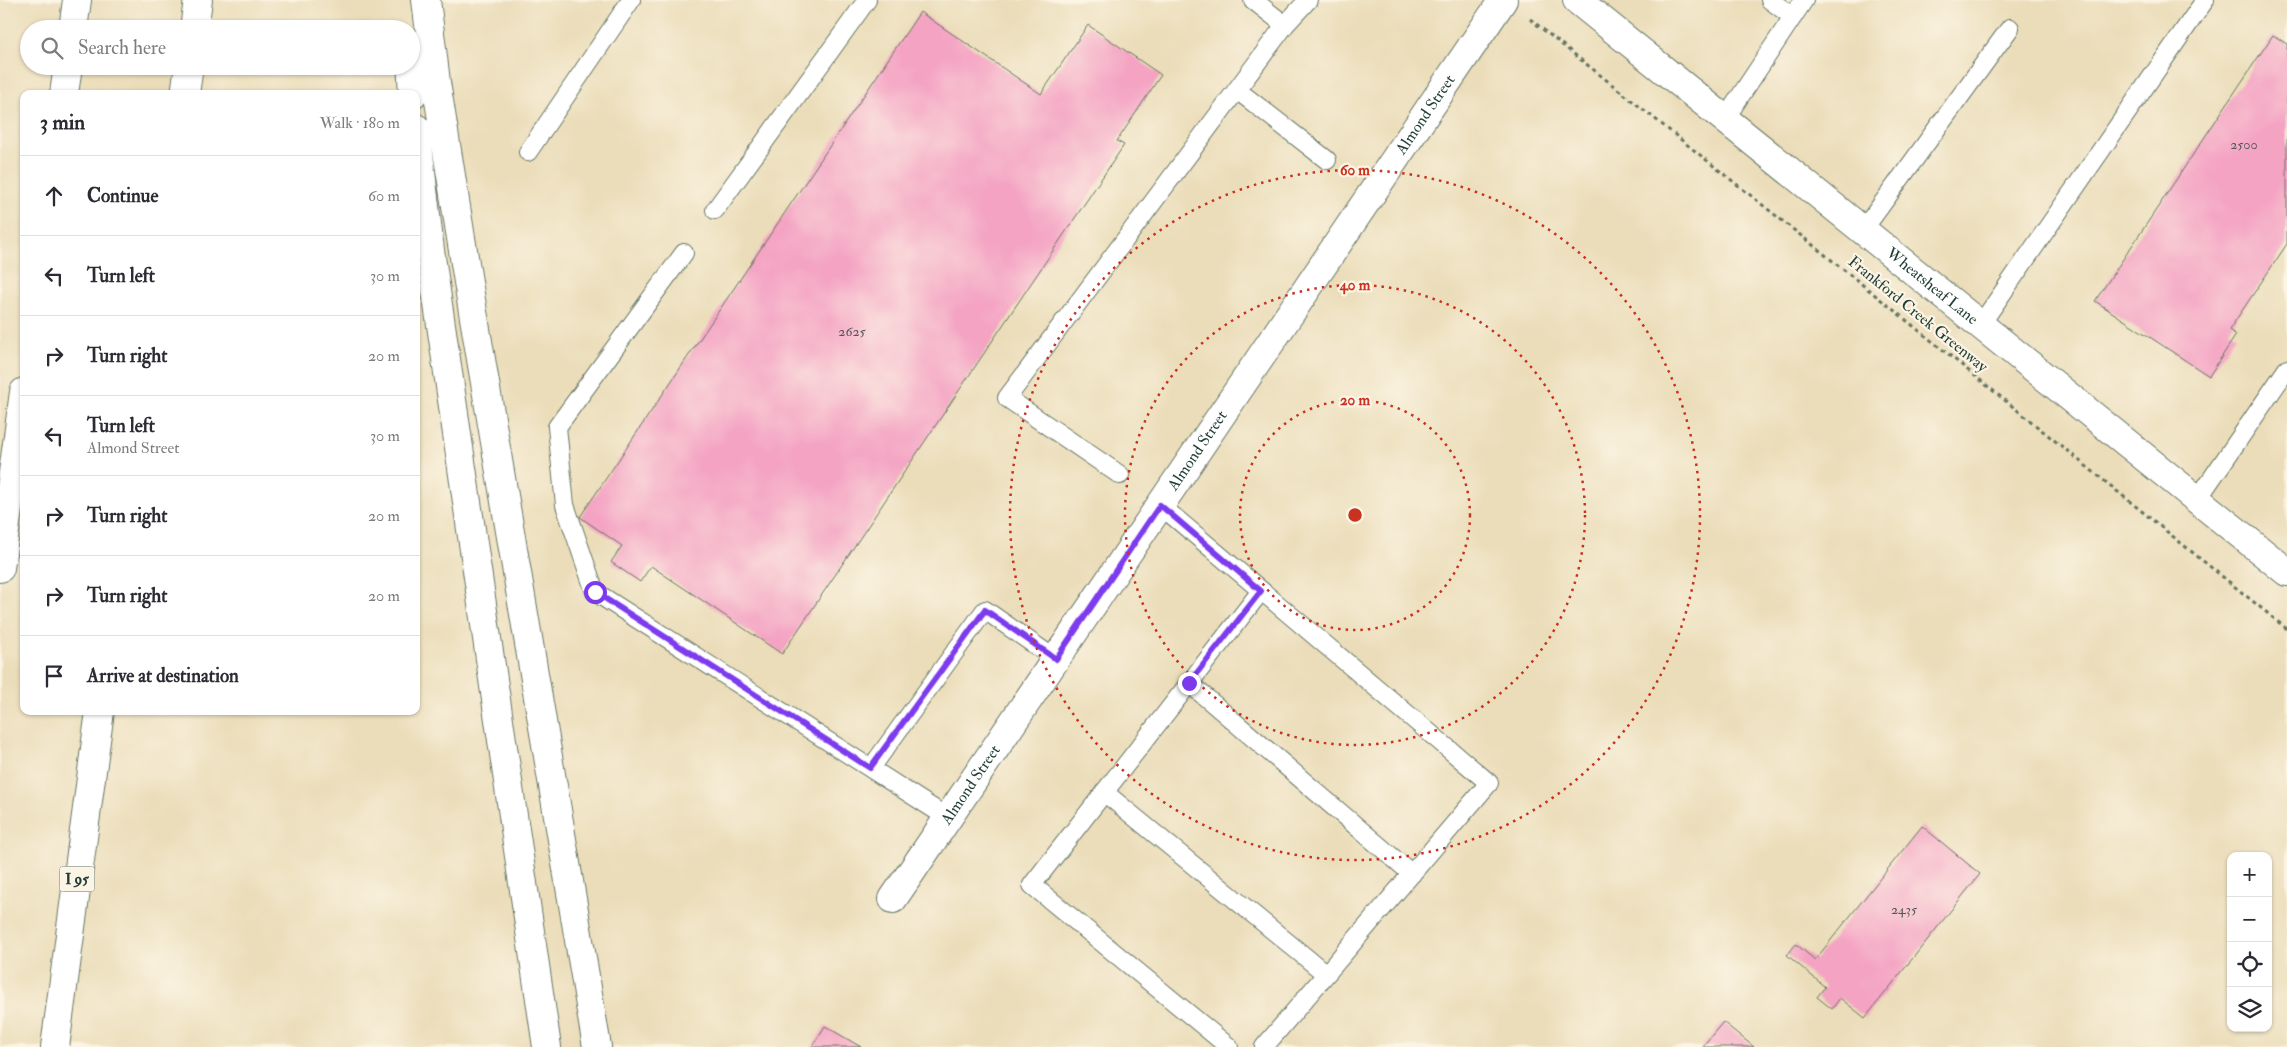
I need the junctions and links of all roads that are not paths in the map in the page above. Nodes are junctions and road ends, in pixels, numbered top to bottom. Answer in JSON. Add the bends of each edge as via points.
{"nodes":[{"id":1,"x":77,"y":0,"type":"edge"},
{"id":2,"x":198,"y":0,"type":"edge"},
{"id":3,"x":408,"y":0,"type":"edge"},
{"id":4,"x":426,"y":0,"type":"edge"},
{"id":5,"x":631,"y":0,"type":"edge"},
{"id":6,"x":867,"y":0,"type":"edge"},
{"id":7,"x":1253,"y":0,"type":"edge"},
{"id":8,"x":1308,"y":0,"type":"edge"},
{"id":9,"x":1502,"y":0,"type":"edge"},
{"id":10,"x":1577,"y":0,"type":"edge"},
{"id":11,"x":1770,"y":0,"type":"edge"},
{"id":12,"x":1804,"y":0,"type":"edge"},
{"id":13,"x":2205,"y":0,"type":"edge"},
{"id":14,"x":1793,"y":17,"type":"junction"},
{"id":15,"x":74,"y":20,"type":"edge"},
{"id":16,"x":195,"y":20,"type":"edge"},
{"id":17,"x":409,"y":20,"type":"edge"},
{"id":18,"x":1285,"y":25,"type":"junction"},
{"id":19,"x":2010,"y":28,"type":"dead end"},
{"id":20,"x":420,"y":61,"type":"edge"},
{"id":21,"x":67,"y":75,"type":"edge"},
{"id":22,"x":188,"y":75,"type":"edge"},
{"id":23,"x":65,"y":90,"type":"edge"},
{"id":24,"x":186,"y":90,"type":"edge"},
{"id":25,"x":1236,"y":90,"type":"junction"},
{"id":26,"x":420,"y":92,"type":"edge"},
{"id":27,"x":1725,"y":119,"type":"junction"},
{"id":28,"x":528,"y":152,"type":"dead end"},
{"id":29,"x":1328,"y":160,"type":"dead end"},
{"id":30,"x":420,"y":163,"type":"edge"},
{"id":31,"x":715,"y":210,"type":"dead end"},
{"id":32,"x":1863,"y":230,"type":"junction"},
{"id":33,"x":684,"y":253,"type":"dead end"},
{"id":34,"x":1981,"y":324,"type":"junction"},
{"id":35,"x":2287,"y":369,"type":"edge"},
{"id":36,"x":2281,"y":389,"type":"edge"},
{"id":37,"x":20,"y":421,"type":"edge"},
{"id":38,"x":1120,"y":475,"type":"dead end"},
{"id":39,"x":2197,"y":500,"type":"junction"},
{"id":40,"x":1160,"y":505,"type":"junction"},
{"id":41,"x":0,"y":568,"type":"edge"},
{"id":42,"x":2287,"y":572,"type":"edge"},
{"id":43,"x":1261,"y":591,"type":"junction"},
{"id":44,"x":1056,"y":659,"type":"junction"},
{"id":45,"x":1189,"y":683,"type":"junction"},
{"id":46,"x":99,"y":715,"type":"edge"},
{"id":47,"x":870,"y":768,"type":"junction"},
{"id":48,"x":1104,"y":792,"type":"junction"},
{"id":49,"x":948,"y":818,"type":"junction"},
{"id":50,"x":1412,"y":874,"type":"junction"},
{"id":51,"x":893,"y":899,"type":"dead end"},
{"id":52,"x":1326,"y":974,"type":"junction"},
{"id":53,"x":55,"y":1047,"type":"edge"},
{"id":54,"x":547,"y":1047,"type":"edge"},
{"id":55,"x":597,"y":1047,"type":"edge"},
{"id":56,"x":1229,"y":1047,"type":"edge"},
{"id":57,"x":1264,"y":1047,"type":"edge"}],
"edges":[{"from":1,"to":15,"type":"main road"},
{"from":2,"to":16,"type":"main road"},
{"from":3,"to":17,"type":"main road"},
{"from":4,"to":20,"type":"main road"},
{"from":5,"to":28,"type":"lane"},
{"from":6,"to":31,"type":"lane"},
{"from":7,"to":18,"type":"lane"},
{"from":8,"to":18,"type":"lane"},
{"from":9,"to":40,"type":"main road","name":"Almond Street"},
{"from":10,"to":27,"type":"main road","name":"Wheatsheaf Lane"},
{"from":11,"to":14,"type":"lane"},
{"from":12,"to":14,"type":"lane"},
{"from":13,"to":34,"type":"lane"},
{"from":14,"to":27,"type":"lane"},
{"from":18,"to":25,"type":"lane"},
{"from":19,"to":32,"type":"lane"},
{"from":21,"to":23,"type":"main road"},
{"from":22,"to":24,"type":"main road"},
{"from":25,"to":29,"type":"lane"},
{"from":25,"to":38,"type":"lane","via":[[1007,398]]},
{"from":26,"to":55,"type":"main road"},
{"from":27,"to":32,"type":"main road","name":"Wheatsheaf Lane"},
{"from":30,"to":54,"type":"main road"},
{"from":32,"to":34,"type":"main road","name":"Wheatsheaf Lane"},
{"from":33,"to":47,"type":"lane","via":[[557,427],[565,505],[595,592]]},
{"from":34,"to":39,"type":"main road","name":"Wheatsheaf Lane"},
{"from":35,"to":36,"type":"lane"},
{"from":36,"to":39,"type":"lane"},
{"from":37,"to":41,"type":"main road"},
{"from":39,"to":42,"type":"main road","name":"Wheatsheaf Lane"},
{"from":40,"to":43,"type":"lane"},
{"from":40,"to":44,"type":"main road","name":"Almond Street"},
{"from":43,"to":45,"type":"lane"},
{"from":43,"to":50,"type":"lane","via":[[1489,784]]},
{"from":44,"to":47,"type":"lane","via":[[985,610]]},
{"from":44,"to":49,"type":"main road","name":"Almond Street"},
{"from":45,"to":48,"type":"lane"},
{"from":45,"to":50,"type":"lane"},
{"from":46,"to":53,"type":"main road","number":"I 95"},
{"from":47,"to":49,"type":"lane"},
{"from":48,"to":52,"type":"lane"},
{"from":48,"to":56,"type":"lane","via":[[1032,885]]},
{"from":49,"to":51,"type":"main road","name":"Almond Street"},
{"from":50,"to":52,"type":"lane"},
{"from":52,"to":57,"type":"lane"}]}
